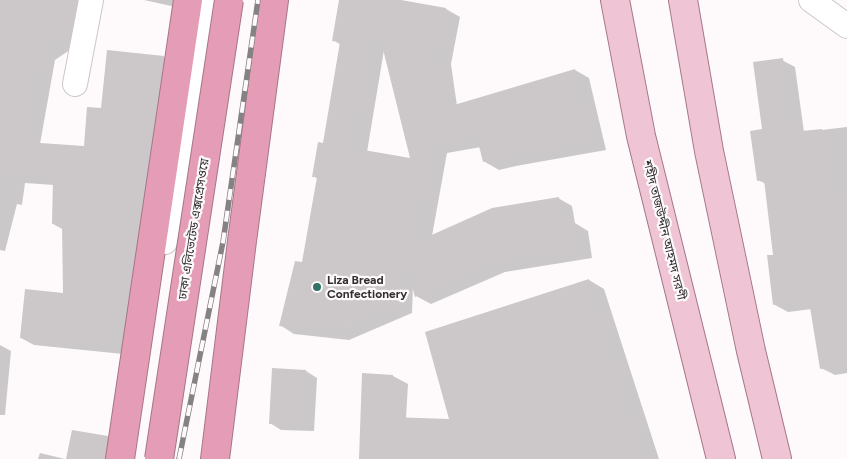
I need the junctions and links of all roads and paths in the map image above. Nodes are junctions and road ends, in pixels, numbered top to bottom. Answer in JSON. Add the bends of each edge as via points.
{"nodes":[{"id":1,"x":91,"y":0,"type":"edge"},
{"id":2,"x":188,"y":0,"type":"edge"},
{"id":3,"x":207,"y":0,"type":"edge"},
{"id":4,"x":229,"y":0,"type":"edge"},
{"id":5,"x":274,"y":0,"type":"edge"},
{"id":6,"x":284,"y":0,"type":"edge"},
{"id":7,"x":615,"y":0,"type":"edge"},
{"id":8,"x":683,"y":0,"type":"edge"},
{"id":9,"x":811,"y":0,"type":"edge"},
{"id":10,"x":847,"y":26,"type":"edge"},
{"id":11,"x":74,"y":84,"type":"dead end"},
{"id":12,"x":120,"y":459,"type":"edge"},
{"id":13,"x":132,"y":459,"type":"edge"},
{"id":14,"x":159,"y":459,"type":"edge"},
{"id":15,"x":215,"y":459,"type":"edge"},
{"id":16,"x":222,"y":459,"type":"edge"},
{"id":17,"x":721,"y":459,"type":"edge"},
{"id":18,"x":777,"y":459,"type":"edge"}],
"edges":[{"from":1,"to":11,"type":"street"},
{"from":2,"to":12,"type":"highway"},
{"from":3,"to":13,"type":"street","via":[[139,399]]},
{"from":4,"to":14,"type":"highway","name":"ঢাকা এলিভেটেড এক্সপ্রেসওয়ে","bridge":true},
{"from":5,"to":15,"type":"highway"},
{"from":6,"to":16,"type":"street"},
{"from":7,"to":17,"type":"main road","name":"শহীদ তাজউদ্দীন আহমদ সরণী","via":[[641,136]]},
{"from":8,"to":18,"type":"main road","via":[[709,151]]},
{"from":9,"to":10,"type":"street"}]}
